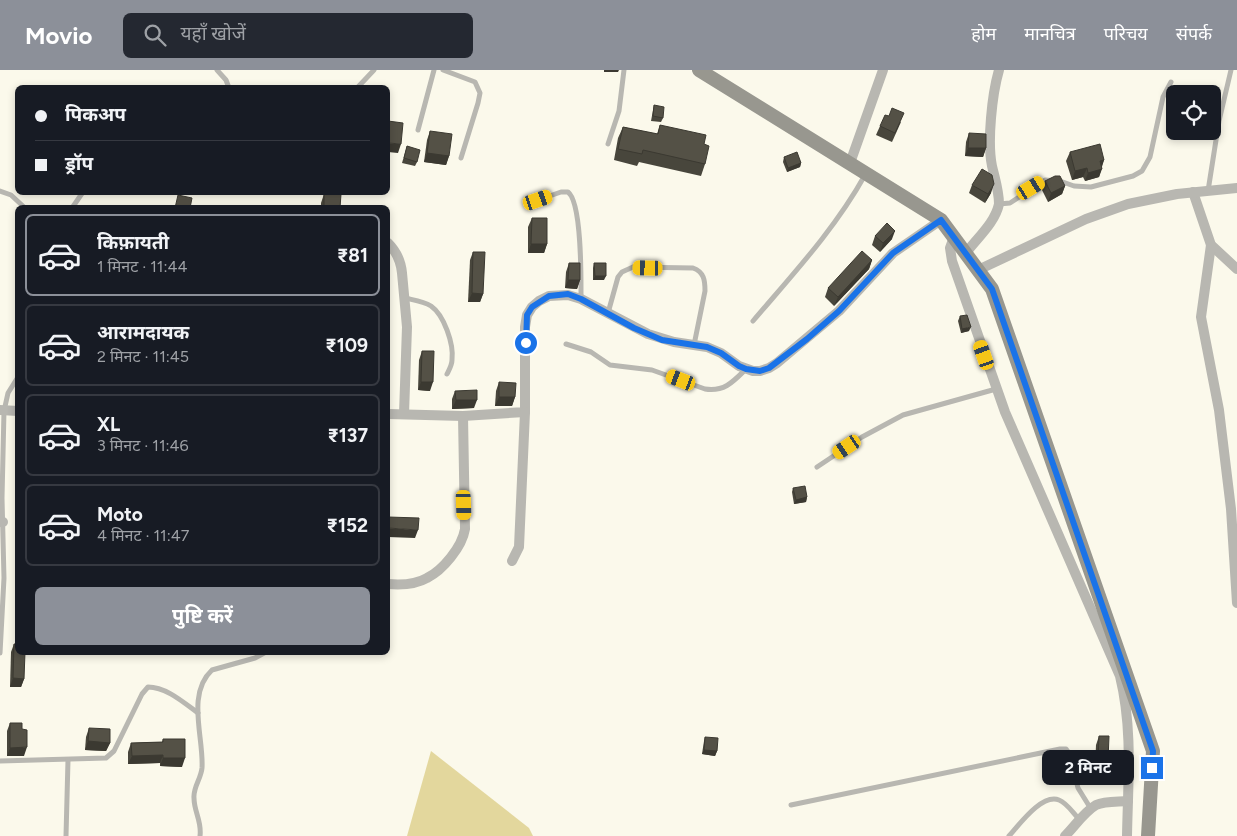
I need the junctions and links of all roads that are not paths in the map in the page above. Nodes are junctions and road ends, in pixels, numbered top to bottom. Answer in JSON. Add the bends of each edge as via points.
{"nodes":[{"id":1,"x":216,"y":70,"type":"edge"},
{"id":2,"x":374,"y":70,"type":"edge"},
{"id":3,"x":434,"y":70,"type":"edge"},
{"id":4,"x":443,"y":70,"type":"edge"},
{"id":5,"x":624,"y":70,"type":"edge"},
{"id":6,"x":698,"y":70,"type":"edge"},
{"id":7,"x":882,"y":70,"type":"edge"},
{"id":8,"x":999,"y":70,"type":"edge"},
{"id":9,"x":1231,"y":70,"type":"edge"},
{"id":10,"x":1172,"y":82,"type":"dead end"},
{"id":11,"x":228,"y":85,"type":"edge"},
{"id":12,"x":360,"y":85,"type":"edge"},
{"id":13,"x":418,"y":130,"type":"dead end"},
{"id":14,"x":608,"y":144,"type":"dead end"},
{"id":15,"x":461,"y":158,"type":"dead end"},
{"id":16,"x":850,"y":163,"type":"junction"},
{"id":17,"x":866,"y":172,"type":"junction"},
{"id":18,"x":1237,"y":188,"type":"edge"},
{"id":19,"x":0,"y":191,"type":"edge"},
{"id":20,"x":1208,"y":191,"type":"junction"},
{"id":21,"x":1193,"y":192,"type":"junction"},
{"id":22,"x":538,"y":200,"type":"dead end"},
{"id":23,"x":999,"y":204,"type":"junction"},
{"id":24,"x":22,"y":205,"type":"edge"},
{"id":25,"x":941,"y":220,"type":"junction"},
{"id":26,"x":954,"y":237,"type":"junction"},
{"id":27,"x":1210,"y":244,"type":"junction"},
{"id":28,"x":390,"y":246,"type":"edge"},
{"id":29,"x":966,"y":253,"type":"junction"},
{"id":30,"x":978,"y":270,"type":"junction"},
{"id":31,"x":1237,"y":270,"type":"edge"},
{"id":32,"x":404,"y":298,"type":"junction"},
{"id":33,"x":581,"y":299,"type":"junction"},
{"id":34,"x":608,"y":313,"type":"junction"},
{"id":35,"x":753,"y":321,"type":"dead end"},
{"id":36,"x":566,"y":344,"type":"dead end"},
{"id":37,"x":694,"y":345,"type":"junction"},
{"id":38,"x":746,"y":369,"type":"junction"},
{"id":39,"x":447,"y":374,"type":"dead end"},
{"id":40,"x":15,"y":382,"type":"edge"},
{"id":41,"x":996,"y":388,"type":"junction"},
{"id":42,"x":2,"y":411,"type":"edge"},
{"id":43,"x":15,"y":411,"type":"edge"},
{"id":44,"x":525,"y":412,"type":"junction"},
{"id":45,"x":390,"y":414,"type":"edge"},
{"id":46,"x":404,"y":414,"type":"junction"},
{"id":47,"x":463,"y":416,"type":"junction"},
{"id":48,"x":817,"y":466,"type":"dead end"},
{"id":49,"x":1,"y":522,"type":"edge"},
{"id":50,"x":1235,"y":554,"type":"edge"},
{"id":51,"x":2,"y":556,"type":"edge"},
{"id":52,"x":512,"y":561,"type":"dead end"},
{"id":53,"x":390,"y":584,"type":"edge"},
{"id":54,"x":1237,"y":603,"type":"edge"},
{"id":55,"x":0,"y":653,"type":"edge"},
{"id":56,"x":260,"y":655,"type":"edge"},
{"id":57,"x":198,"y":713,"type":"junction"},
{"id":58,"x":68,"y":760,"type":"junction"},
{"id":59,"x":0,"y":761,"type":"edge"},
{"id":60,"x":1128,"y":801,"type":"junction"},
{"id":61,"x":791,"y":805,"type":"dead end"},
{"id":62,"x":1091,"y":809,"type":"junction"},
{"id":63,"x":1080,"y":820,"type":"junction"},
{"id":64,"x":66,"y":836,"type":"edge"},
{"id":65,"x":200,"y":836,"type":"edge"},
{"id":66,"x":1009,"y":836,"type":"edge"},
{"id":67,"x":1065,"y":836,"type":"edge"},
{"id":68,"x":1127,"y":836,"type":"edge"},
{"id":69,"x":1148,"y":836,"type":"edge"}],
"edges":[{"from":1,"to":11,"type":"lane"},
{"from":2,"to":12,"type":"lane"},
{"from":3,"to":13,"type":"lane"},
{"from":4,"to":15,"type":"lane","via":[[475,82],[480,93]]},
{"from":5,"to":14,"type":"lane","via":[[619,111]]},
{"from":6,"to":16,"type":"main road"},
{"from":7,"to":16,"type":"street"},
{"from":8,"to":23,"type":"street","via":[[991,147]]},
{"from":9,"to":20,"type":"lane"},
{"from":10,"to":23,"type":"lane","via":[[1163,97],[1150,157],[1142,171],[1091,187],[1045,180],[1010,203]]},
{"from":16,"to":17,"type":"main road"},
{"from":17,"to":25,"type":"main road"},
{"from":17,"to":35,"type":"lane","via":[[831,227]]},
{"from":18,"to":20,"type":"street"},
{"from":19,"to":24,"type":"lane","via":[[11,195]]},
{"from":20,"to":21,"type":"street"},
{"from":21,"to":27,"type":"street"},
{"from":21,"to":30,"type":"street","via":[[1128,204],[1086,219]]},
{"from":22,"to":33,"type":"lane","via":[[561,192],[568,192],[574,200],[581,257]]},
{"from":23,"to":29,"type":"street","via":[[989,224]]},
{"from":25,"to":26,"type":"main road"},
{"from":25,"to":38,"type":"street","via":[[893,253],[839,311],[777,363],[760,371]]},
{"from":26,"to":29,"type":"main road"},
{"from":26,"to":41,"type":"street","via":[[950,248],[952,261]]},
{"from":27,"to":31,"type":"street"},
{"from":27,"to":50,"type":"street","via":[[1201,317],[1219,410]]},
{"from":28,"to":32,"type":"street","via":[[401,265]]},
{"from":29,"to":30,"type":"main road"},
{"from":30,"to":69,"type":"main road","via":[[992,289],[1153,751]]},
{"from":32,"to":39,"type":"lane","via":[[425,303],[442,318],[453,353]]},
{"from":32,"to":46,"type":"street"},
{"from":33,"to":34,"type":"street"},
{"from":33,"to":44,"type":"street","via":[[568,294],[549,296],[532,307],[527,315]]},
{"from":34,"to":37,"type":"street","via":[[648,334]]},
{"from":34,"to":37,"type":"lane","via":[[622,272],[632,267],[693,268],[700,271],[705,283]]},
{"from":36,"to":38,"type":"lane","via":[[591,352],[610,365],[652,370],[704,389],[713,390],[731,384]]},
{"from":37,"to":38,"type":"street","via":[[713,349]]},
{"from":40,"to":42,"type":"lane"},
{"from":41,"to":48,"type":"lane","via":[[903,415]]},
{"from":41,"to":60,"type":"street","via":[[1120,676],[1129,736]]},
{"from":42,"to":43,"type":"street"},
{"from":42,"to":49,"type":"lane"},
{"from":44,"to":47,"type":"street"},
{"from":44,"to":52,"type":"street","via":[[519,547]]},
{"from":45,"to":46,"type":"street"},
{"from":46,"to":47,"type":"street"},
{"from":47,"to":53,"type":"street","via":[[465,529],[462,540],[440,568],[427,578],[412,583]]},
{"from":49,"to":51,"type":"lane"},
{"from":50,"to":54,"type":"street"},
{"from":51,"to":55,"type":"lane"},
{"from":56,"to":57,"type":"lane","via":[[212,670],[200,689]]},
{"from":57,"to":58,"type":"lane","via":[[157,687],[148,687],[110,756]]},
{"from":57,"to":65,"type":"lane","via":[[202,762],[194,801],[201,825]]},
{"from":58,"to":59,"type":"lane"},
{"from":58,"to":64,"type":"lane"},
{"from":60,"to":62,"type":"street","via":[[1101,804]]},
{"from":60,"to":68,"type":"street"},
{"from":61,"to":62,"type":"lane","via":[[1066,749],[1078,788]]},
{"from":62,"to":63,"type":"street"},
{"from":63,"to":66,"type":"lane","via":[[1056,798],[1036,806]]},
{"from":63,"to":67,"type":"street"}]}
